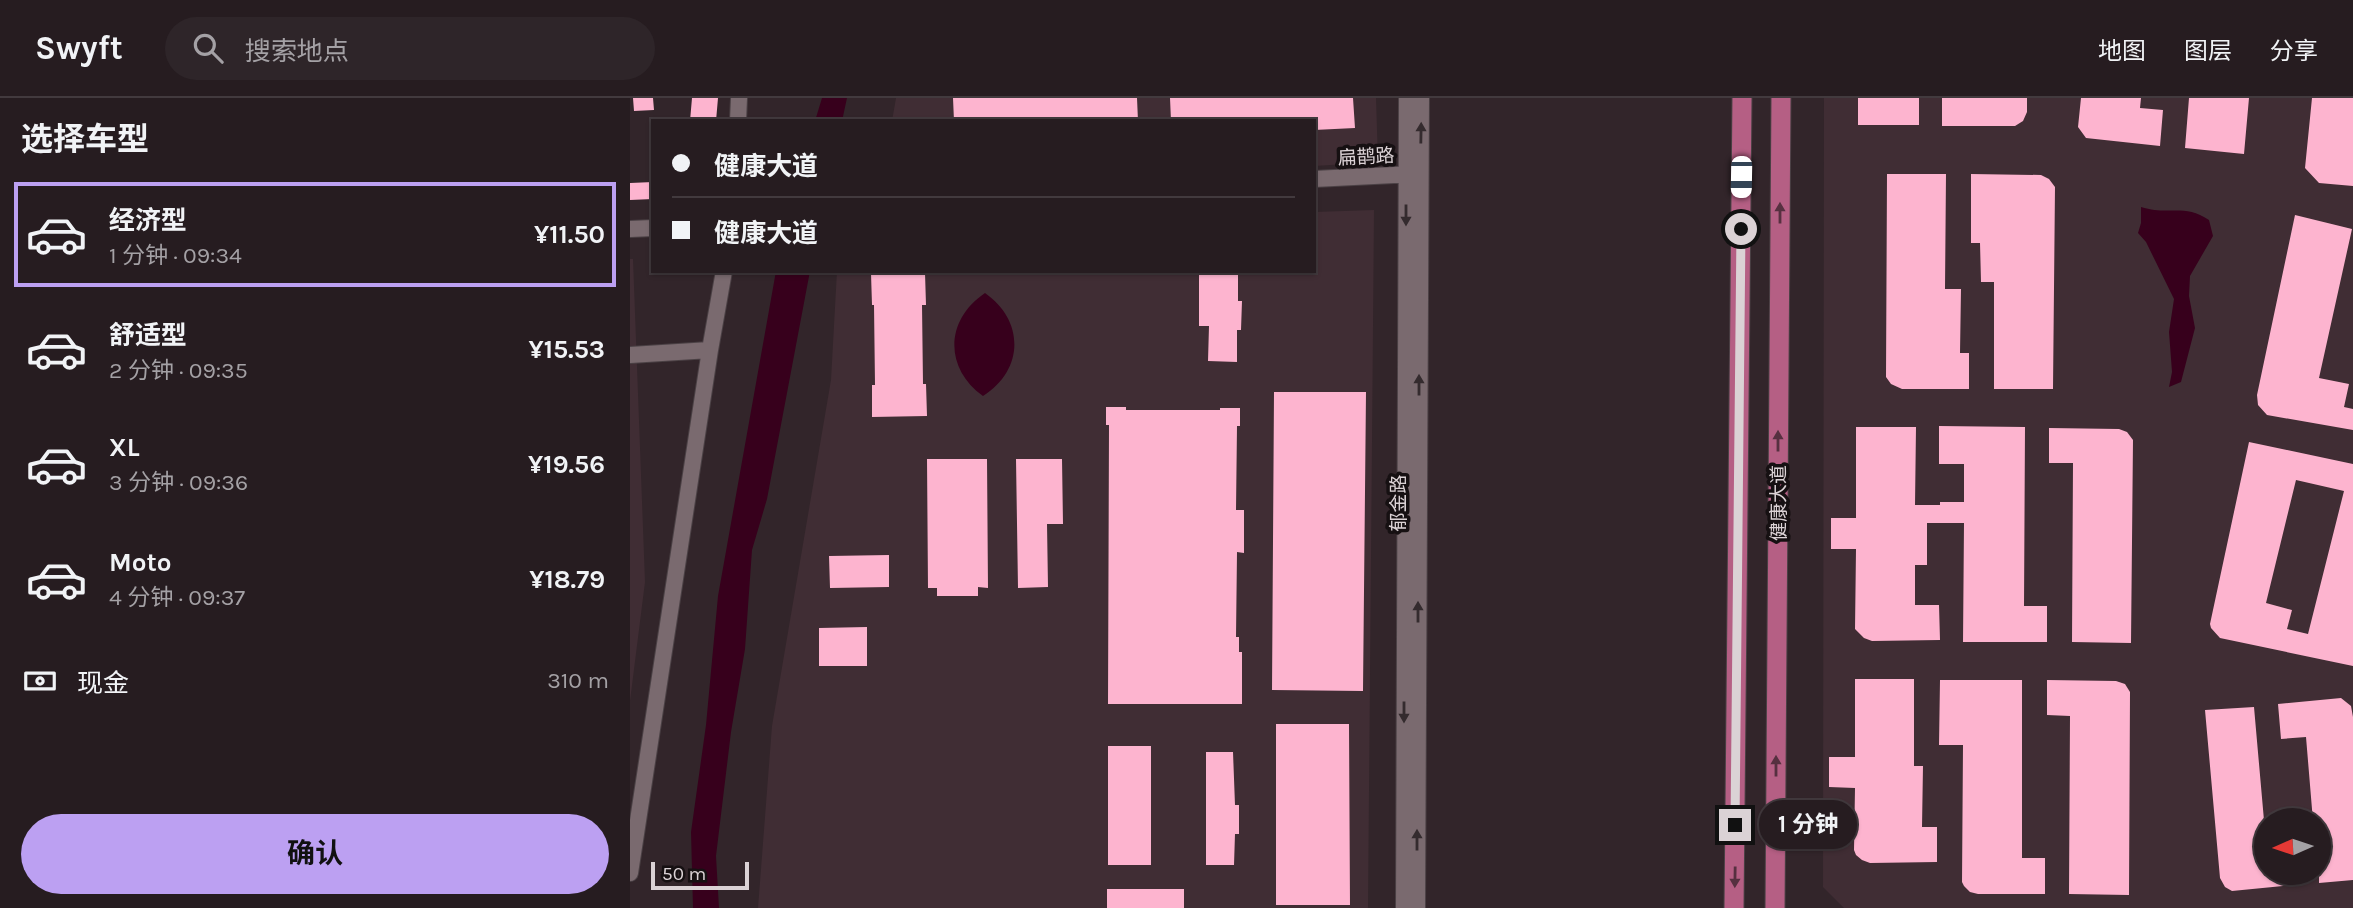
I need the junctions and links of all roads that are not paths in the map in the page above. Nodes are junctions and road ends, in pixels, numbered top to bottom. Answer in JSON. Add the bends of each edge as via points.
{"nodes":[{"id":1,"x":739,"y":98,"type":"edge"},
{"id":2,"x":1407,"y":98,"type":"edge"},
{"id":3,"x":1421,"y":98,"type":"edge"},
{"id":4,"x":1742,"y":98,"type":"edge"},
{"id":5,"x":1781,"y":98,"type":"edge"},
{"id":6,"x":738,"y":119,"type":"edge"},
{"id":7,"x":1413,"y":174,"type":"junction"},
{"id":8,"x":1316,"y":179,"type":"edge"},
{"id":9,"x":651,"y":228,"type":"edge"},
{"id":10,"x":630,"y":229,"type":"edge"},
{"id":11,"x":724,"y":273,"type":"edge"},
{"id":12,"x":710,"y":350,"type":"junction"},
{"id":13,"x":630,"y":355,"type":"edge"},
{"id":14,"x":636,"y":792,"type":"edge"},
{"id":15,"x":630,"y":873,"type":"edge"},
{"id":16,"x":1404,"y":908,"type":"edge"},
{"id":17,"x":1417,"y":908,"type":"edge"},
{"id":18,"x":1734,"y":908,"type":"edge"},
{"id":19,"x":1775,"y":908,"type":"edge"}],
"edges":[{"from":1,"to":6,"type":"street"},
{"from":2,"to":7,"type":"street","name":"郁金路"},
{"from":7,"to":3,"type":"street","name":"郁金路","one_way":true},
{"from":4,"to":18,"type":"main road","name":"健康大道","one_way":true},
{"from":19,"to":5,"type":"main road","name":"健康大道","one_way":true},
{"from":7,"to":8,"type":"street","name":"扁鹊路"},
{"from":7,"to":16,"type":"street","name":"郁金路","one_way":true},
{"from":17,"to":7,"type":"street","name":"郁金路","one_way":true},
{"from":9,"to":10,"type":"street"},
{"from":11,"to":12,"type":"street"},
{"from":12,"to":13,"type":"street"},
{"from":12,"to":14,"type":"street"},
{"from":14,"to":15,"type":"street"}]}
